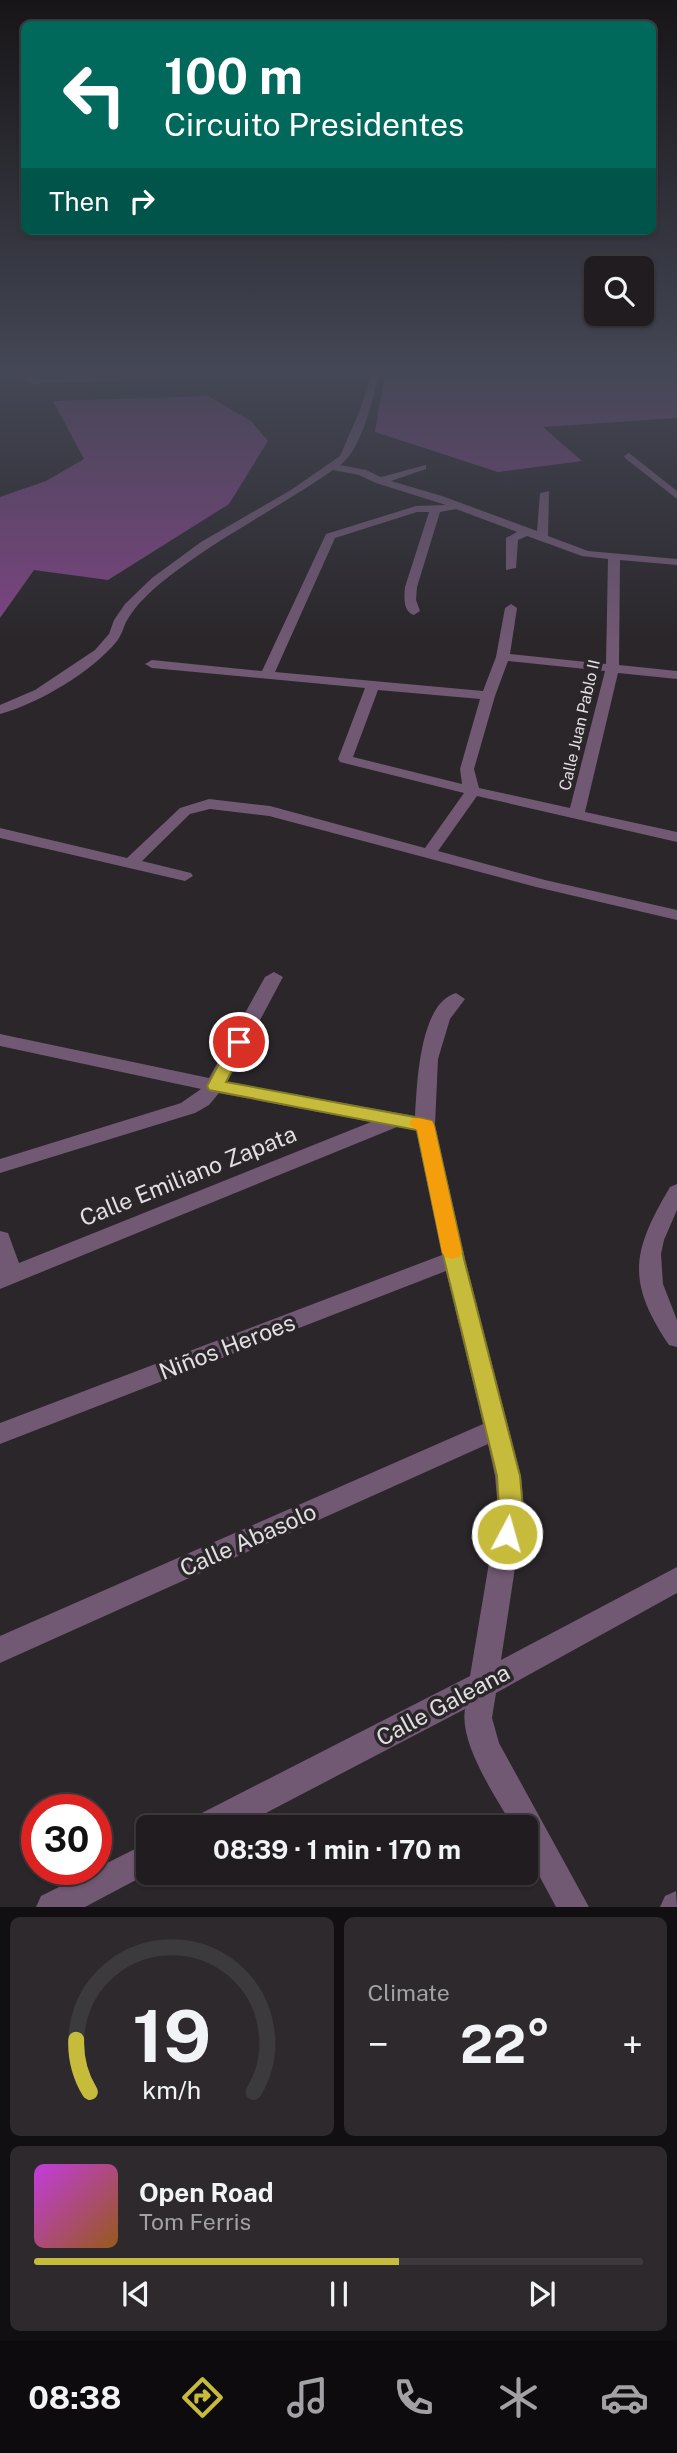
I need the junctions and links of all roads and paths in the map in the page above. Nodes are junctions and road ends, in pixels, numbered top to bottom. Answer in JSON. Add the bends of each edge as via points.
{"nodes":[{"id":1,"x":337,"y":463,"type":"edge"},
{"id":2,"x":637,"y":463,"type":"edge"},
{"id":3,"x":332,"y":467,"type":"junction"},
{"id":4,"x":422,"y":467,"type":"dead end"},
{"id":5,"x":380,"y":481,"type":"junction"},
{"id":6,"x":545,"y":493,"type":"dead end"},
{"id":7,"x":677,"y":496,"type":"edge"},
{"id":8,"x":436,"y":508,"type":"junction"},
{"id":9,"x":465,"y":508,"type":"junction"},
{"id":10,"x":528,"y":531,"type":"junction"},
{"id":11,"x":542,"y":537,"type":"junction"},
{"id":12,"x":614,"y":558,"type":"junction"},
{"id":13,"x":677,"y":562,"type":"edge"},
{"id":14,"x":510,"y":568,"type":"dead end"},
{"id":15,"x":511,"y":608,"type":"dead end"},
{"id":16,"x":414,"y":611,"type":"dead end"},
{"id":17,"x":503,"y":657,"type":"junction"},
{"id":18,"x":152,"y":664,"type":"dead end"},
{"id":19,"x":612,"y":668,"type":"junction"},
{"id":20,"x":267,"y":675,"type":"junction"},
{"id":21,"x":677,"y":675,"type":"edge"},
{"id":22,"x":373,"y":685,"type":"junction"},
{"id":23,"x":488,"y":696,"type":"junction"},
{"id":24,"x":0,"y":710,"type":"edge"},
{"id":25,"x":473,"y":792,"type":"junction"},
{"id":26,"x":576,"y":815,"type":"junction"},
{"id":27,"x":0,"y":833,"type":"edge"},
{"id":28,"x":677,"y":838,"type":"edge"},
{"id":29,"x":429,"y":853,"type":"junction"},
{"id":30,"x":131,"y":863,"type":"junction"},
{"id":31,"x":185,"y":876,"type":"dead end"},
{"id":32,"x":677,"y":915,"type":"edge"},
{"id":33,"x":274,"y":977,"type":"dead end"},
{"id":34,"x":457,"y":999,"type":"dead end"},
{"id":35,"x":0,"y":1040,"type":"edge"},
{"id":36,"x":215,"y":1086,"type":"junction"},
{"id":37,"x":395,"y":1119,"type":"junction"},
{"id":38,"x":425,"y":1125,"type":"junction"},
{"id":39,"x":0,"y":1166,"type":"edge"},
{"id":40,"x":677,"y":1192,"type":"edge"},
{"id":41,"x":0,"y":1239,"type":"edge"},
{"id":42,"x":454,"y":1259,"type":"junction"},
{"id":43,"x":6,"y":1278,"type":"edge"},
{"id":44,"x":677,"y":1338,"type":"edge"},
{"id":45,"x":496,"y":1429,"type":"junction"},
{"id":46,"x":0,"y":1434,"type":"edge"},
{"id":47,"x":677,"y":1579,"type":"edge"},
{"id":48,"x":0,"y":1650,"type":"edge"},
{"id":49,"x":481,"y":1686,"type":"junction"},
{"id":50,"x":230,"y":1815,"type":"edge"},
{"id":51,"x":136,"y":1864,"type":"edge"},
{"id":52,"x":52,"y":1907,"type":"edge"},
{"id":53,"x":573,"y":1907,"type":"edge"}],
"edges":[{"from":1,"to":3,"type":"street"},
{"from":2,"to":7,"type":"street"},
{"from":3,"to":5,"type":"street","via":[[362,472]]},
{"from":3,"to":24,"type":"street","via":[[205,544],[156,581],[130,607],[100,653],[40,693]]},
{"from":4,"to":5,"type":"street"},
{"from":5,"to":9,"type":"street"},
{"from":6,"to":11,"type":"street"},
{"from":8,"to":9,"type":"street"},
{"from":8,"to":16,"type":"street","via":[[411,587]]},
{"from":8,"to":20,"type":"street","via":[[416,509],[330,536]]},
{"from":9,"to":10,"type":"street"},
{"from":10,"to":11,"type":"street"},
{"from":10,"to":14,"type":"street","via":[[512,538]]},
{"from":11,"to":12,"type":"street","via":[[586,554]]},
{"from":12,"to":13,"type":"street"},
{"from":12,"to":19,"type":"street","name":"Calle Juan Pablo II"},
{"from":15,"to":17,"type":"street"},
{"from":17,"to":19,"type":"street"},
{"from":17,"to":23,"type":"street"},
{"from":18,"to":20,"type":"street"},
{"from":19,"to":21,"type":"street"},
{"from":19,"to":26,"type":"street","name":"Calle Juan Pablo II"},
{"from":20,"to":22,"type":"street"},
{"from":22,"to":23,"type":"street"},
{"from":22,"to":25,"type":"street","via":[[345,758]]},
{"from":23,"to":25,"type":"street","via":[[467,769]]},
{"from":25,"to":26,"type":"street"},
{"from":25,"to":29,"type":"street"},
{"from":26,"to":28,"type":"street"},
{"from":27,"to":30,"type":"street"},
{"from":29,"to":30,"type":"street","via":[[270,811],[209,804],[185,811]]},
{"from":29,"to":32,"type":"street"},
{"from":30,"to":31,"type":"street"},
{"from":33,"to":36,"type":"street"},
{"from":34,"to":38,"type":"street","via":[[441,1018],[428,1059]]},
{"from":35,"to":36,"type":"street"},
{"from":36,"to":37,"type":"street"},
{"from":36,"to":39,"type":"street","via":[[188,1108]]},
{"from":37,"to":38,"type":"street"},
{"from":37,"to":43,"type":"street","name":"Calle Emiliano Zapata"},
{"from":38,"to":42,"type":"street"},
{"from":40,"to":44,"type":"street","via":[[657,1227],[649,1254],[652,1289]]},
{"from":41,"to":43,"type":"street"},
{"from":42,"to":45,"type":"street"},
{"from":42,"to":46,"type":"street","name":"Niños Heroes"},
{"from":45,"to":48,"type":"street","name":"Calle Abasolo"},
{"from":45,"to":49,"type":"street","via":[[511,1509]]},
{"from":47,"to":49,"type":"street","name":"Calle Galeana"},
{"from":49,"to":50,"type":"street","name":"Calle Galeana"},
{"from":49,"to":53,"type":"street","via":[[478,1718],[486,1748]]},
{"from":51,"to":52,"type":"street"}]}
